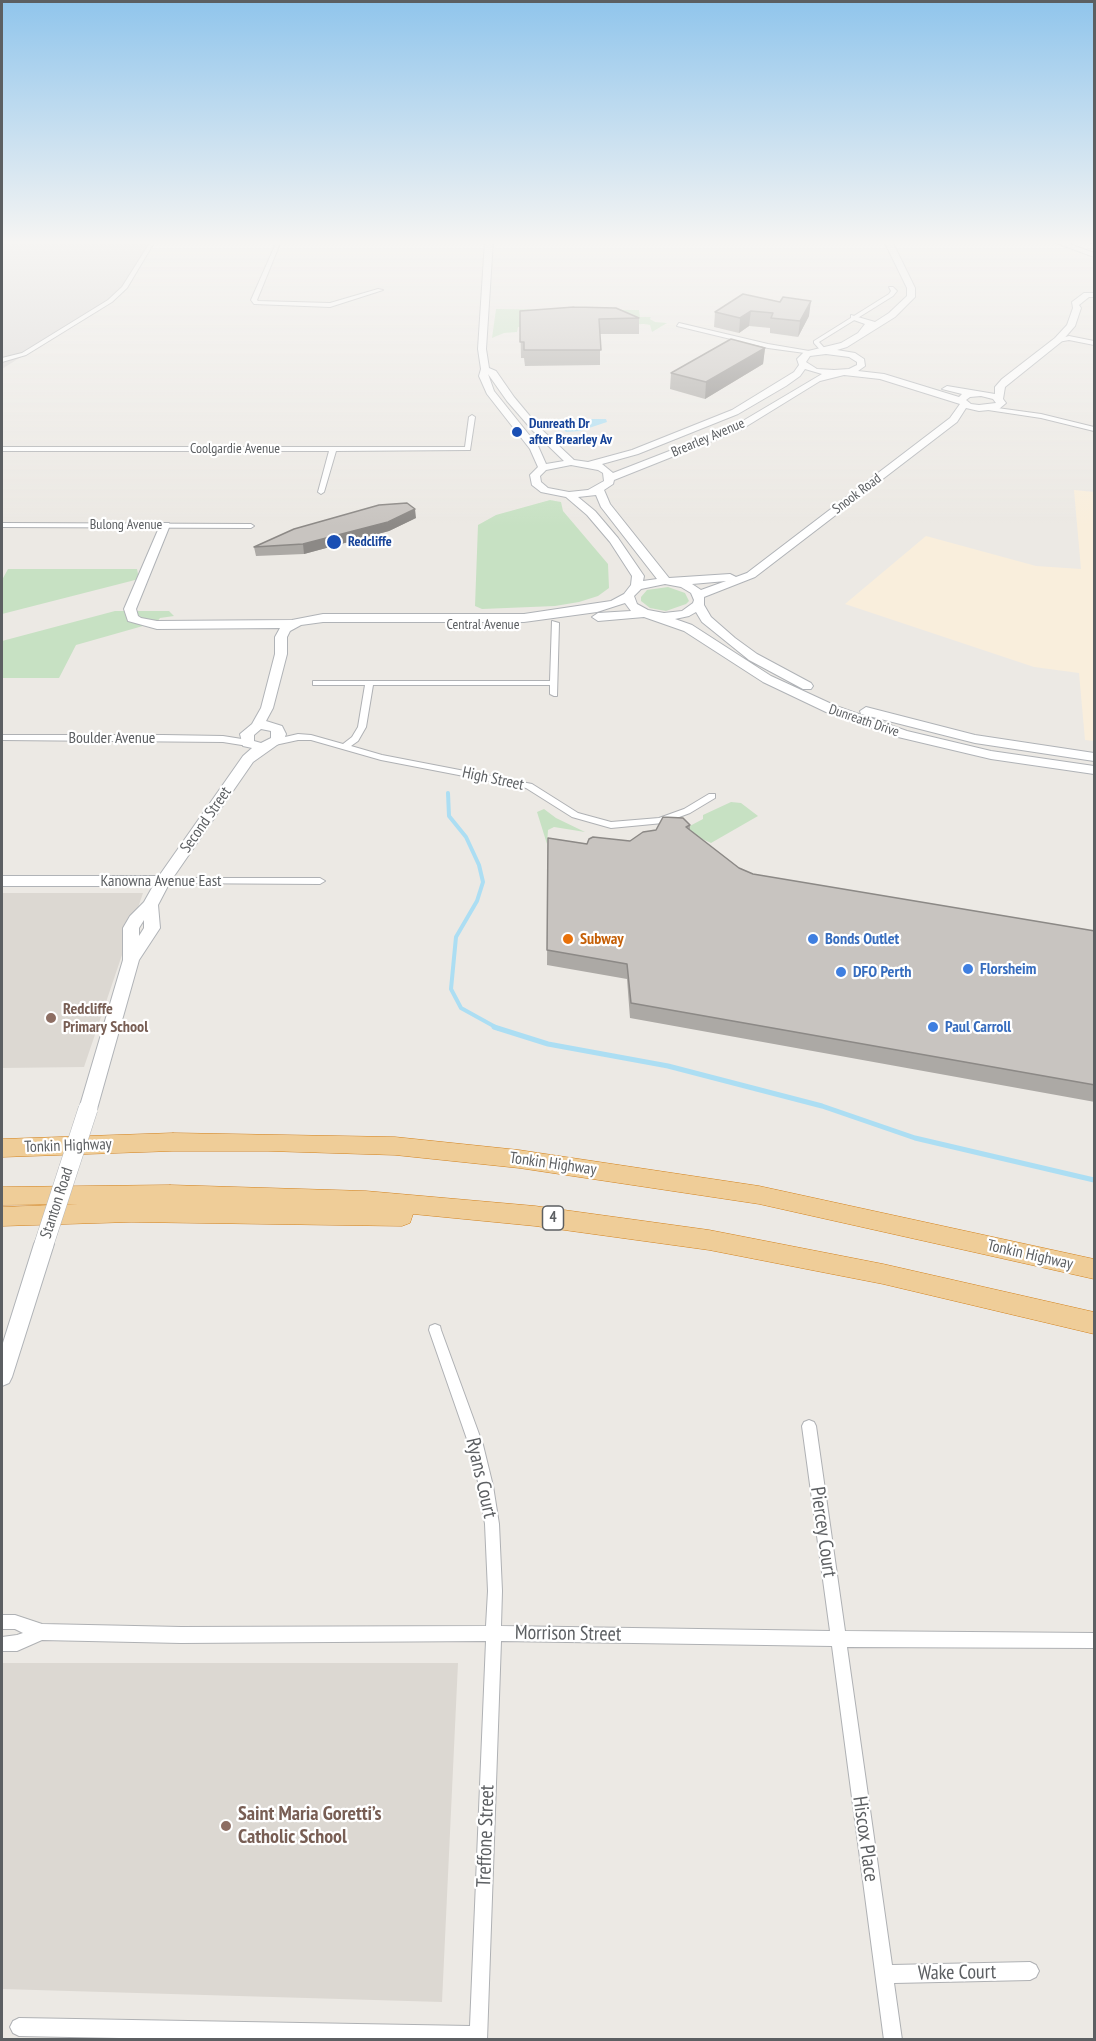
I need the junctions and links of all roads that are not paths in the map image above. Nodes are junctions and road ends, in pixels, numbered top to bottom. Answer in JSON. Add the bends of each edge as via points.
{"nodes":[{"id":1,"x":53,"y":336,"type":"edge"},
{"id":2,"x":483,"y":336,"type":"edge"},
{"id":3,"x":727,"y":336,"type":"edge"},
{"id":4,"x":829,"y":336,"type":"edge"},
{"id":5,"x":858,"y":336,"type":"edge"},
{"id":6,"x":1061,"y":336,"type":"edge"},
{"id":7,"x":1058,"y":340,"type":"junction"},
{"id":8,"x":1095,"y":343,"type":"edge"},
{"id":9,"x":768,"y":346,"type":"junction"},
{"id":10,"x":813,"y":348,"type":"junction"},
{"id":11,"x":825,"y":351,"type":"junction"},
{"id":12,"x":4,"y":360,"type":"edge"},
{"id":13,"x":802,"y":362,"type":"junction"},
{"id":14,"x":862,"y":363,"type":"junction"},
{"id":15,"x":485,"y":369,"type":"junction"},
{"id":16,"x":838,"y":373,"type":"junction"},
{"id":17,"x":976,"y":393,"type":"junction"},
{"id":18,"x":1000,"y":400,"type":"junction"},
{"id":19,"x":963,"y":402,"type":"junction"},
{"id":20,"x":987,"y":409,"type":"junction"},
{"id":21,"x":1041,"y":416,"type":"junction"},
{"id":22,"x":472,"y":417,"type":"dead end"},
{"id":23,"x":954,"y":420,"type":"junction"},
{"id":24,"x":1095,"y":429,"type":"edge"},
{"id":25,"x":2,"y":448,"type":"edge"},
{"id":26,"x":333,"y":449,"type":"junction"},
{"id":27,"x":571,"y":462,"type":"junction"},
{"id":28,"x":591,"y":464,"type":"junction"},
{"id":29,"x":543,"y":468,"type":"junction"},
{"id":30,"x":610,"y":478,"type":"junction"},
{"id":31,"x":599,"y":490,"type":"junction"},
{"id":32,"x":321,"y":492,"type":"dead end"},
{"id":33,"x":569,"y":495,"type":"junction"},
{"id":34,"x":2,"y":525,"type":"edge"},
{"id":35,"x":169,"y":525,"type":"junction"},
{"id":36,"x":251,"y":526,"type":"dead end"},
{"id":37,"x":760,"y":568,"type":"junction"},
{"id":38,"x":670,"y":581,"type":"junction"},
{"id":39,"x":637,"y":586,"type":"junction"},
{"id":40,"x":628,"y":596,"type":"junction"},
{"id":41,"x":699,"y":600,"type":"junction"},
{"id":42,"x":648,"y":614,"type":"junction"},
{"id":43,"x":271,"y":618,"type":"junction"},
{"id":44,"x":323,"y":621,"type":"junction"},
{"id":45,"x":555,"y":623,"type":"junction"},
{"id":46,"x":290,"y":629,"type":"junction"},
{"id":47,"x":316,"y":682,"type":"dead end"},
{"id":48,"x":369,"y":683,"type":"junction"},
{"id":49,"x":554,"y":683,"type":"junction"},
{"id":50,"x":554,"y":694,"type":"dead end"},
{"id":51,"x":2,"y":738,"type":"edge"},
{"id":52,"x":260,"y":739,"type":"junction"},
{"id":53,"x":344,"y":747,"type":"junction"},
{"id":54,"x":1095,"y":757,"type":"edge"},
{"id":55,"x":1095,"y":770,"type":"edge"},
{"id":56,"x":712,"y":796,"type":"dead end"},
{"id":57,"x":2,"y":881,"type":"edge"},
{"id":58,"x":163,"y":881,"type":"junction"},
{"id":59,"x":320,"y":881,"type":"dead end"},
{"id":60,"x":2,"y":1138,"type":"edge"},
{"id":61,"x":173,"y":1143,"type":"junction"},
{"id":62,"x":2,"y":1148,"type":"edge"},
{"id":63,"x":2,"y":1196,"type":"edge"},
{"id":64,"x":535,"y":1216,"type":"junction"},
{"id":65,"x":2,"y":1217,"type":"edge"},
{"id":66,"x":1095,"y":1269,"type":"edge"},
{"id":67,"x":1095,"y":1323,"type":"edge"},
{"id":68,"x":435,"y":1330,"type":"dead end"},
{"id":69,"x":2,"y":1377,"type":"edge"},
{"id":70,"x":809,"y":1426,"type":"dead end"},
{"id":71,"x":2,"y":1622,"type":"edge"},
{"id":72,"x":42,"y":1632,"type":"junction"},
{"id":73,"x":492,"y":1632,"type":"junction"},
{"id":74,"x":837,"y":1639,"type":"junction"},
{"id":75,"x":1095,"y":1640,"type":"edge"},
{"id":76,"x":2,"y":1644,"type":"edge"},
{"id":77,"x":1030,"y":1971,"type":"dead end"},
{"id":78,"x":884,"y":1974,"type":"junction"},
{"id":79,"x":19,"y":2027,"type":"dead end"},
{"id":80,"x":478,"y":2037,"type":"edge"},
{"id":81,"x":893,"y":2040,"type":"edge"}],
"edges":[{"from":1,"to":12,"type":"street"},
{"from":2,"to":15,"type":"main road"},
{"from":3,"to":9,"type":"street"},
{"from":4,"to":10,"type":"street"},
{"from":5,"to":11,"type":"main road"},
{"from":6,"to":7,"type":"main road"},
{"from":7,"to":8,"type":"street","via":[[1076,338]]},
{"from":7,"to":18,"type":"main road","via":[[1005,381],[999,390]]},
{"from":9,"to":10,"type":"street"},
{"from":9,"to":13,"type":"street"},
{"from":10,"to":11,"type":"main road"},
{"from":10,"to":13,"type":"main road","name":"Brearley Avenue"},
{"from":11,"to":14,"type":"main road","via":[[852,355]]},
{"from":13,"to":16,"type":"main road","via":[[815,371]]},
{"from":13,"to":28,"type":"main road","name":"Brearley Avenue","via":[[797,374],[735,411],[645,448]]},
{"from":14,"to":16,"type":"main road","name":"Brearley Avenue","via":[[857,369]]},
{"from":14,"to":17,"type":"main road","via":[[920,383]]},
{"from":15,"to":27,"type":"main road","via":[[493,373],[510,399]]},
{"from":15,"to":29,"type":"main road","via":[[483,376],[490,392],[535,448]]},
{"from":16,"to":19,"type":"main road","via":[[881,376]]},
{"from":16,"to":30,"type":"main road","name":"Brearley Avenue","via":[[817,379],[739,427]]},
{"from":17,"to":18,"type":"main road"},
{"from":17,"to":19,"type":"main road","via":[[966,394]]},
{"from":18,"to":20,"type":"main road","name":"Snook Road","via":[[999,406]]},
{"from":18,"to":21,"type":"street"},
{"from":19,"to":20,"type":"main road"},
{"from":19,"to":23,"type":"main road","name":"Snook Road"},
{"from":20,"to":21,"type":"street"},
{"from":20,"to":23,"type":"main road","name":"Snook Road"},
{"from":21,"to":24,"type":"street"},
{"from":22,"to":26,"type":"street","name":"Coolgardie Avenue","via":[[468,449]]},
{"from":23,"to":37,"type":"main road","name":"Snook Road"},
{"from":25,"to":26,"type":"street","name":"Coolgardie Avenue"},
{"from":26,"to":32,"type":"street"},
{"from":27,"to":28,"type":"main road"},
{"from":27,"to":29,"type":"main road"},
{"from":28,"to":30,"type":"main road","via":[[608,472]]},
{"from":29,"to":33,"type":"main road","via":[[534,479],[539,486]]},
{"from":30,"to":31,"type":"main road"},
{"from":31,"to":33,"type":"main road"},
{"from":31,"to":38,"type":"main road","via":[[604,505]]},
{"from":33,"to":39,"type":"main road","via":[[614,540],[638,576]]},
{"from":34,"to":35,"type":"street","name":"Bulong Avenue"},
{"from":35,"to":36,"type":"street","name":"Bulong Avenue"},
{"from":35,"to":43,"type":"main road","name":"Central Avenue","via":[[141,602],[142,611],[172,616]]},
{"from":35,"to":46,"type":"main road","name":"Central Avenue","via":[[130,609],[132,618],[157,625],[242,624]]},
{"from":37,"to":38,"type":"main road","name":"Snook Road","via":[[719,579]]},
{"from":37,"to":41,"type":"main road","name":"Snook Road"},
{"from":38,"to":39,"type":"main road","name":"Snook Road"},
{"from":38,"to":41,"type":"main road","via":[[691,587]]},
{"from":39,"to":40,"type":"main road"},
{"from":40,"to":42,"type":"main road","via":[[632,606]]},
{"from":40,"to":44,"type":"main road","name":"Central Avenue","via":[[606,606],[524,618]]},
{"from":41,"to":42,"type":"main road","name":"Snook Road","via":[[686,614]]},
{"from":41,"to":54,"type":"main road","name":"Dunreath Drive","via":[[706,619],[753,657],[853,706],[975,739]]},
{"from":42,"to":45,"type":"main road","name":"Central Avenue"},
{"from":42,"to":55,"type":"main road","name":"Dunreath Drive","via":[[688,628],[767,679],[841,713],[903,734],[980,752]]},
{"from":43,"to":44,"type":"main road","name":"Central Avenue"},
{"from":43,"to":46,"type":"main road","name":"Central Avenue"},
{"from":44,"to":45,"type":"main road","name":"Central Avenue","via":[[518,626]]},
{"from":44,"to":46,"type":"main road","name":"Central Avenue"},
{"from":45,"to":49,"type":"street"},
{"from":46,"to":52,"type":"main road","name":"Second Street","via":[[280,654]]},
{"from":47,"to":48,"type":"street"},
{"from":48,"to":49,"type":"street"},
{"from":48,"to":53,"type":"street","via":[[362,728]]},
{"from":49,"to":50,"type":"street"},
{"from":51,"to":52,"type":"street","name":"Boulder Avenue"},
{"from":52,"to":53,"type":"street","name":"High Street","via":[[298,737]]},
{"from":52,"to":58,"type":"main road","name":"Second Street"},
{"from":53,"to":56,"type":"street","name":"High Street","via":[[529,786],[575,815],[612,825],[660,821]]},
{"from":57,"to":58,"type":"main road","name":"Kanowna Avenue East"},
{"from":58,"to":59,"type":"street","name":"Kanowna Avenue East"},
{"from":58,"to":69,"type":"main road","name":"Stanton Road","bridge":true,"via":[[150,905],[152,928],[131,960]]},
{"from":60,"to":61,"type":"highway"},
{"from":61,"to":62,"type":"highway","name":"Tonkin Highway"},
{"from":61,"to":66,"type":"highway","name":"Tonkin Highway","via":[[395,1146],[519,1159],[759,1195]]},
{"from":63,"to":64,"type":"highway","number":"4","via":[[170,1194],[366,1200]]},
{"from":64,"to":65,"type":"highway","number":"4","via":[[131,1212]]},
{"from":64,"to":67,"type":"highway","number":"4","via":[[709,1240],[883,1274]]},
{"from":68,"to":73,"type":"street","name":"Ryans Court","via":[[476,1445],[486,1486],[495,1592]]},
{"from":70,"to":74,"type":"street","name":"Piercey Court"},
{"from":71,"to":72,"type":"street","name":"Morrison Street","via":[[15,1622]]},
{"from":72,"to":73,"type":"street","name":"Morrison Street"},
{"from":72,"to":76,"type":"street","name":"Morrison Street","via":[[18,1643]]},
{"from":73,"to":74,"type":"street","name":"Morrison Street"},
{"from":73,"to":80,"type":"street","name":"Treffone Street"},
{"from":74,"to":75,"type":"street","name":"Morrison Street"},
{"from":74,"to":78,"type":"street","name":"Hiscox Place"},
{"from":77,"to":78,"type":"street","name":"Wake Court"},
{"from":78,"to":81,"type":"street","name":"Hiscox Place"},
{"from":79,"to":80,"type":"street"}]}
